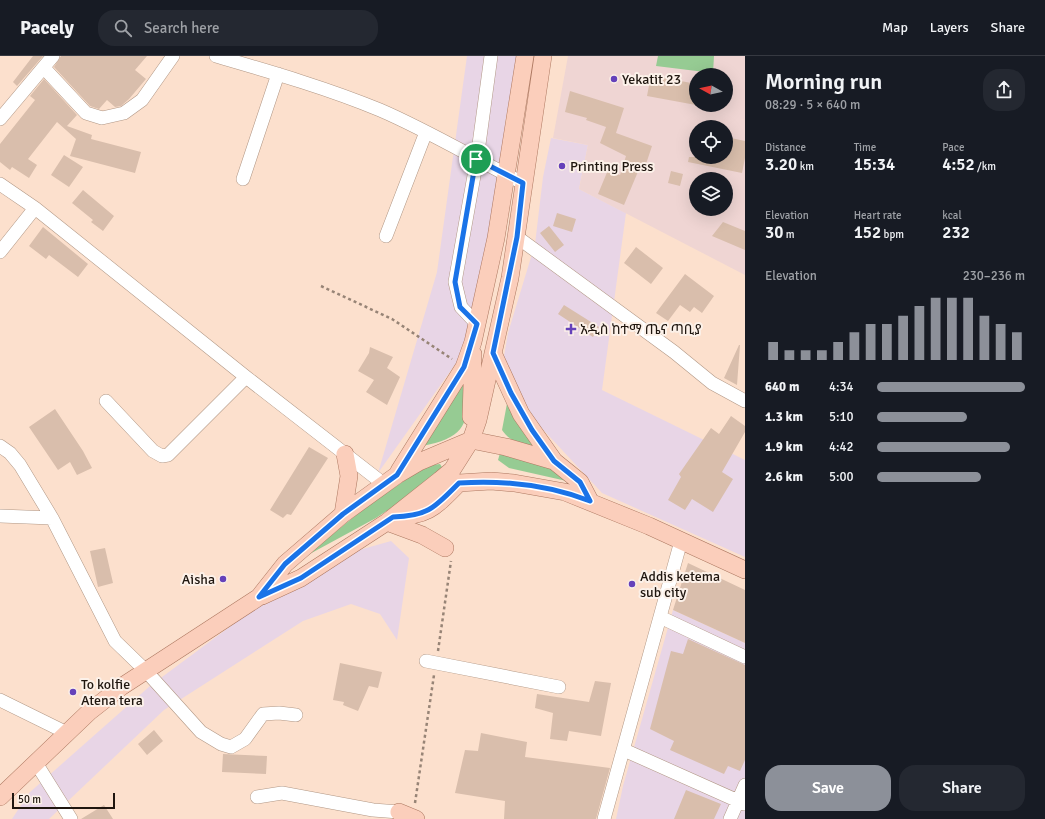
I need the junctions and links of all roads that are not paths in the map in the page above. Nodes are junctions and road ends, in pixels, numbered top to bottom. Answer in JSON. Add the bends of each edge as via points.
{"nodes":[{"id":1,"x":54,"y":56,"type":"edge"},
{"id":2,"x":173,"y":56,"type":"edge"},
{"id":3,"x":216,"y":56,"type":"edge"},
{"id":4,"x":491,"y":56,"type":"edge"},
{"id":5,"x":525,"y":56,"type":"edge"},
{"id":6,"x":544,"y":56,"type":"edge"},
{"id":7,"x":44,"y":68,"type":"junction"},
{"id":8,"x":278,"y":74,"type":"junction"},
{"id":9,"x":0,"y":119,"type":"edge"},
{"id":10,"x":426,"y":132,"type":"junction"},
{"id":11,"x":476,"y":159,"type":"junction"},
{"id":12,"x":505,"y":174,"type":"junction"},
{"id":13,"x":243,"y":179,"type":"dead end"},
{"id":14,"x":523,"y":183,"type":"junction"},
{"id":15,"x":0,"y":184,"type":"edge"},
{"id":16,"x":35,"y":208,"type":"junction"},
{"id":17,"x":386,"y":236,"type":"dead end"},
{"id":18,"x":517,"y":237,"type":"junction"},
{"id":19,"x":0,"y":252,"type":"edge"},
{"id":20,"x":477,"y":324,"type":"junction"},
{"id":21,"x":473,"y":342,"type":"junction"},
{"id":22,"x":493,"y":353,"type":"junction"},
{"id":23,"x":246,"y":377,"type":"junction"},
{"id":24,"x":106,"y":401,"type":"dead end"},
{"id":25,"x":745,"y":401,"type":"edge"},
{"id":26,"x":471,"y":440,"type":"junction"},
{"id":27,"x":0,"y":446,"type":"edge"},
{"id":28,"x":345,"y":454,"type":"junction"},
{"id":29,"x":554,"y":461,"type":"junction"},
{"id":30,"x":391,"y":480,"type":"junction"},
{"id":31,"x":590,"y":501,"type":"junction"},
{"id":32,"x":343,"y":514,"type":"junction"},
{"id":33,"x":0,"y":516,"type":"edge"},
{"id":34,"x":52,"y":518,"type":"junction"},
{"id":35,"x":390,"y":519,"type":"junction"},
{"id":36,"x":681,"y":541,"type":"junction"},
{"id":37,"x":445,"y":548,"type":"road end"},
{"id":38,"x":745,"y":570,"type":"edge"},
{"id":39,"x":259,"y":597,"type":"junction"},
{"id":40,"x":660,"y":617,"type":"junction"},
{"id":41,"x":745,"y":657,"type":"edge"},
{"id":42,"x":431,"y":662,"type":"road end"},
{"id":43,"x":146,"y":671,"type":"junction"},
{"id":44,"x":559,"y":687,"type":"dead end"},
{"id":45,"x":0,"y":700,"type":"edge"},
{"id":46,"x":296,"y":715,"type":"dead end"},
{"id":47,"x":67,"y":733,"type":"junction"},
{"id":48,"x":624,"y":750,"type":"junction"},
{"id":49,"x":36,"y":763,"type":"junction"},
{"id":50,"x":745,"y":785,"type":"edge"},
{"id":51,"x":0,"y":795,"type":"edge"},
{"id":52,"x":257,"y":797,"type":"dead end"},
{"id":53,"x":742,"y":802,"type":"edge"},
{"id":54,"x":409,"y":816,"type":"edge"},
{"id":55,"x":71,"y":819,"type":"edge"},
{"id":56,"x":604,"y":819,"type":"edge"},
{"id":57,"x":730,"y":819,"type":"edge"}],
"edges":[{"from":1,"to":7,"type":"street"},
{"from":2,"to":7,"type":"street","via":[[142,100],[124,112],[102,118],[86,113]]},
{"from":3,"to":8,"type":"street"},
{"from":4,"to":11,"type":"street"},
{"from":5,"to":12,"type":"main road"},
{"from":6,"to":14,"type":"main road"},
{"from":7,"to":9,"type":"street"},
{"from":8,"to":10,"type":"street","via":[[379,110]]},
{"from":8,"to":13,"type":"street"},
{"from":10,"to":11,"type":"street"},
{"from":10,"to":17,"type":"street"},
{"from":11,"to":12,"type":"street"},
{"from":11,"to":20,"type":"street","via":[[455,282],[460,307]]},
{"from":12,"to":14,"type":"street"},
{"from":12,"to":20,"type":"main road","via":[[496,238]]},
{"from":14,"to":18,"type":"main road"},
{"from":15,"to":16,"type":"street"},
{"from":16,"to":19,"type":"street"},
{"from":16,"to":23,"type":"street"},
{"from":18,"to":22,"type":"main road"},
{"from":18,"to":25,"type":"street","via":[[674,352],[712,383]]},
{"from":20,"to":21,"type":"main road"},
{"from":21,"to":26,"type":"main road"},
{"from":21,"to":30,"type":"main road","via":[[464,367]]},
{"from":22,"to":26,"type":"main road"},
{"from":22,"to":29,"type":"main road","via":[[521,414]]},
{"from":23,"to":24,"type":"street","via":[[168,455],[162,456],[153,451]]},
{"from":23,"to":28,"type":"street"},
{"from":26,"to":29,"type":"main road","via":[[520,450]]},
{"from":26,"to":30,"type":"main road","via":[[419,462]]},
{"from":26,"to":35,"type":"main road","via":[[452,470]]},
{"from":27,"to":34,"type":"street","via":[[20,465]]},
{"from":28,"to":30,"type":"street"},
{"from":28,"to":32,"type":"main road","via":[[349,476]]},
{"from":29,"to":31,"type":"main road","via":[[580,482]]},
{"from":30,"to":32,"type":"main road"},
{"from":31,"to":35,"type":"main road","via":[[565,492],[514,483],[459,483],[433,508],[410,517]]},
{"from":31,"to":36,"type":"main road"},
{"from":32,"to":39,"type":"main road","via":[[285,564]]},
{"from":33,"to":34,"type":"street"},
{"from":34,"to":43,"type":"street","via":[[115,641]]},
{"from":35,"to":37,"type":"main road"},
{"from":35,"to":39,"type":"main road","via":[[301,578]]},
{"from":36,"to":38,"type":"main road"},
{"from":36,"to":40,"type":"street"},
{"from":39,"to":43,"type":"main road"},
{"from":40,"to":41,"type":"street"},
{"from":40,"to":48,"type":"street"},
{"from":42,"to":44,"type":"street"},
{"from":43,"to":46,"type":"street","via":[[201,732],[231,747],[245,739],[260,718],[268,712]]},
{"from":43,"to":47,"type":"main road","via":[[88,712]]},
{"from":45,"to":47,"type":"street"},
{"from":47,"to":49,"type":"main road"},
{"from":48,"to":53,"type":"street"},
{"from":48,"to":56,"type":"street"},
{"from":49,"to":51,"type":"main road"},
{"from":49,"to":55,"type":"street"},
{"from":50,"to":53,"type":"street"},
{"from":52,"to":54,"type":"street","via":[[282,793]]},
{"from":53,"to":57,"type":"street"}]}
